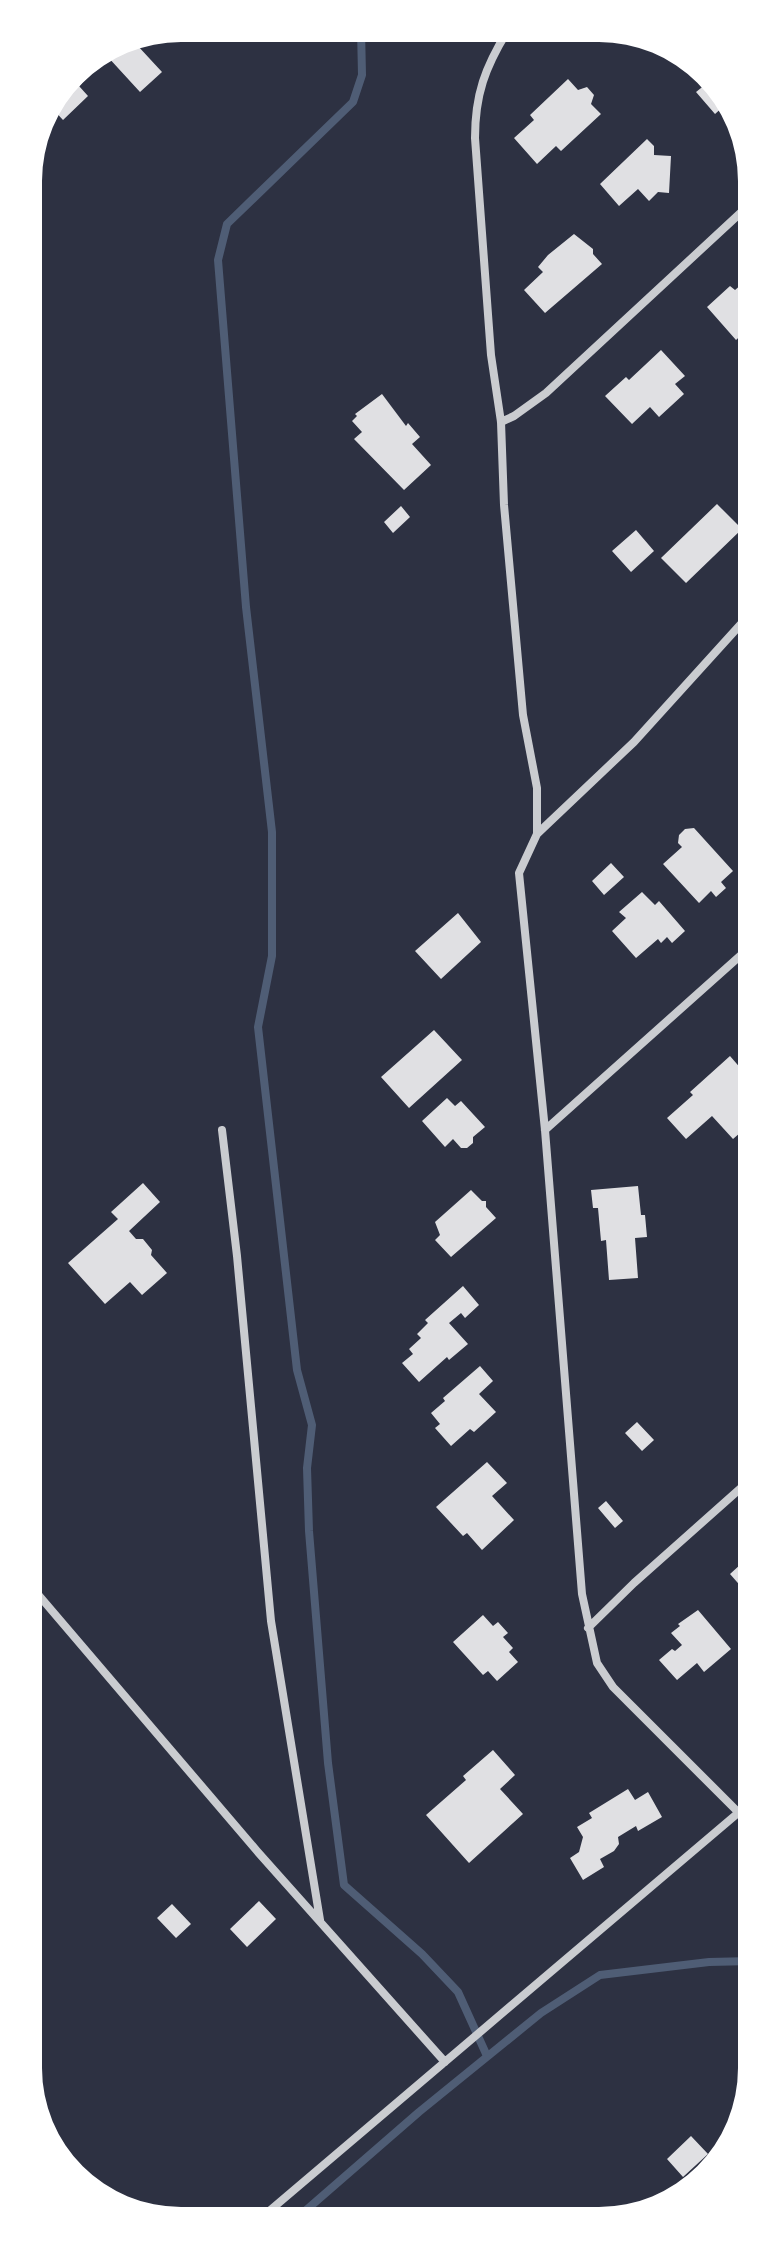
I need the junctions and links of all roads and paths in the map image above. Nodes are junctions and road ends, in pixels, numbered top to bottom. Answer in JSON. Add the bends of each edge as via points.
{"nodes":[{"id":1,"x":500,"y":42,"type":"edge"},
{"id":2,"x":738,"y":215,"type":"edge"},
{"id":3,"x":501,"y":422,"type":"junction"},
{"id":4,"x":738,"y":627,"type":"edge"},
{"id":5,"x":537,"y":834,"type":"junction"},
{"id":6,"x":738,"y":958,"type":"edge"},
{"id":7,"x":222,"y":1130,"type":"dead end"},
{"id":8,"x":545,"y":1130,"type":"junction"},
{"id":9,"x":738,"y":1491,"type":"edge"},
{"id":10,"x":42,"y":1599,"type":"edge"},
{"id":11,"x":588,"y":1628,"type":"junction"},
{"id":12,"x":738,"y":1812,"type":"joint"},
{"id":13,"x":320,"y":1920,"type":"junction"},
{"id":14,"x":445,"y":2062,"type":"junction"},
{"id":15,"x":274,"y":2207,"type":"edge"}],
"edges":[{"from":1,"to":3,"type":"street","via":[[488,62],[475,115],[491,355]]},
{"from":2,"to":3,"type":"street","via":[[546,393]]},
{"from":3,"to":5,"type":"street","via":[[504,505],[523,715],[537,788]]},
{"from":4,"to":5,"type":"street","via":[[634,742]]},
{"from":5,"to":8,"type":"street","via":[[519,873]]},
{"from":6,"to":8,"type":"street"},
{"from":7,"to":13,"type":"street","via":[[271,1621]]},
{"from":8,"to":11,"type":"street"},
{"from":9,"to":11,"type":"street"},
{"from":10,"to":13,"type":"street"},
{"from":11,"to":12,"type":"street","via":[[597,1663],[613,1687]]},
{"from":12,"to":14,"type":"street"},
{"from":13,"to":14,"type":"street"},
{"from":14,"to":15,"type":"street"}]}
